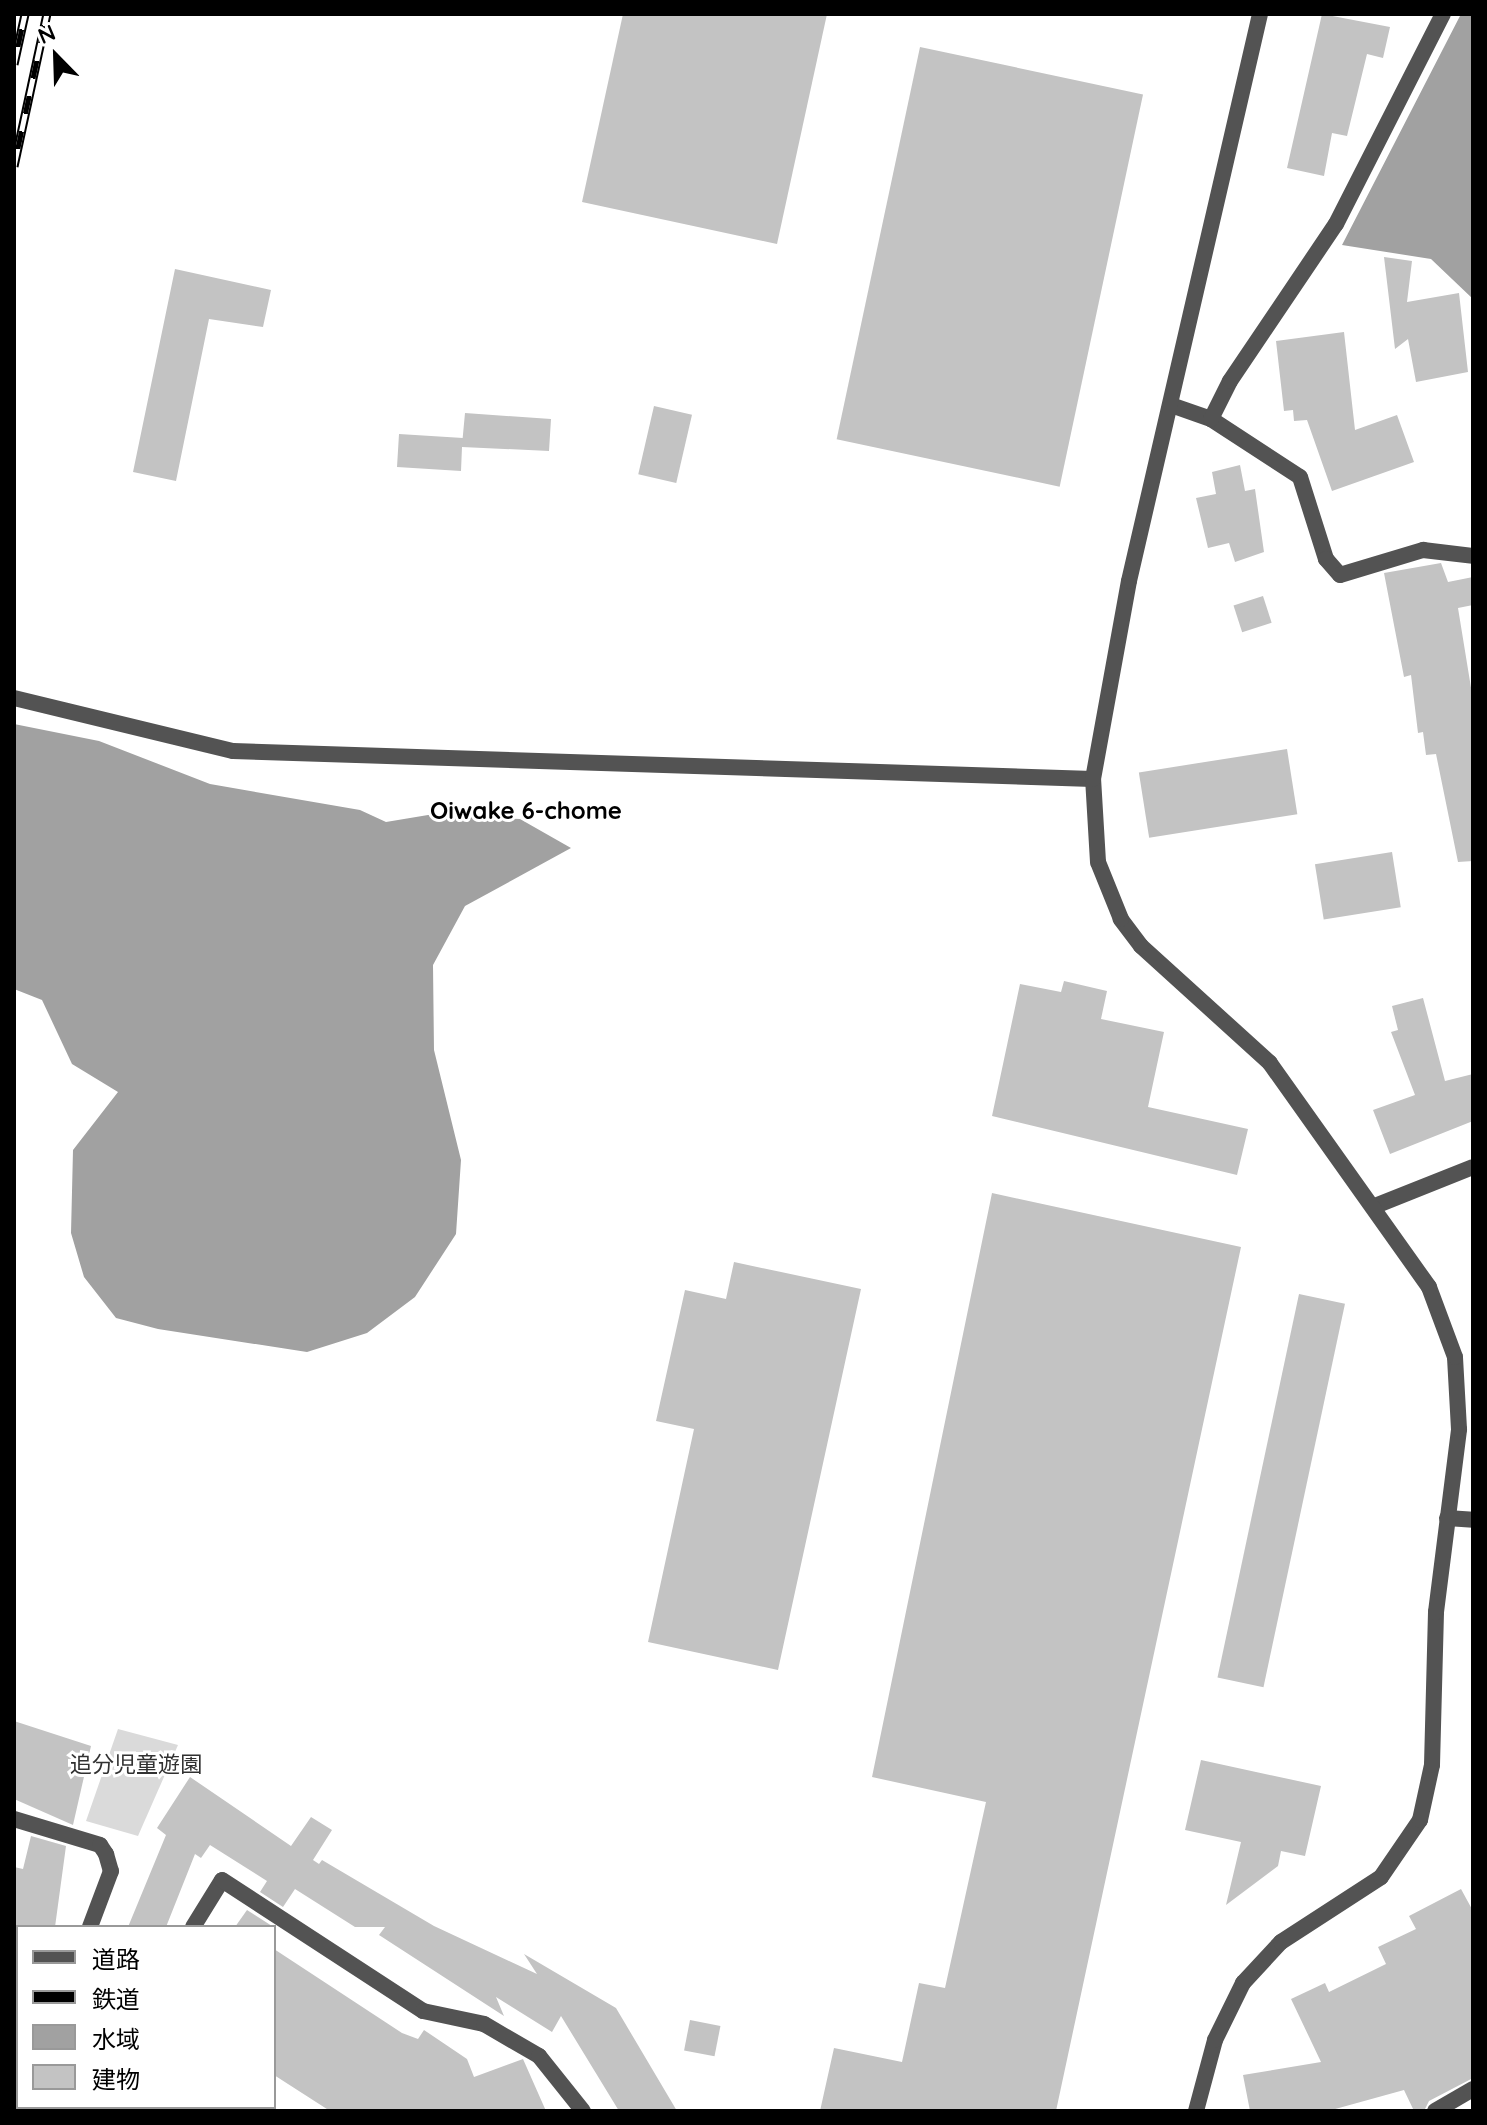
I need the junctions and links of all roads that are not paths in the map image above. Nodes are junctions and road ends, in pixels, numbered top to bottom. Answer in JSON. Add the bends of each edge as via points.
{"nodes":[{"id":1,"x":1260,"y":14,"type":"edge"},
{"id":2,"x":1443,"y":14,"type":"edge"},
{"id":3,"x":1171,"y":405,"type":"junction"},
{"id":4,"x":1211,"y":419,"type":"junction"},
{"id":5,"x":1473,"y":556,"type":"edge"},
{"id":6,"x":14,"y":698,"type":"edge"},
{"id":7,"x":1093,"y":779,"type":"junction"},
{"id":8,"x":1473,"y":1167,"type":"edge"},
{"id":9,"x":1375,"y":1206,"type":"junction"},
{"id":10,"x":1447,"y":1518,"type":"junction"},
{"id":11,"x":1473,"y":1520,"type":"edge"},
{"id":12,"x":14,"y":1819,"type":"edge"},
{"id":13,"x":91,"y":1925,"type":"edge"},
{"id":14,"x":194,"y":1925,"type":"edge"},
{"id":15,"x":1473,"y":2089,"type":"edge"},
{"id":16,"x":583,"y":2111,"type":"edge"},
{"id":17,"x":1196,"y":2111,"type":"edge"},
{"id":18,"x":1435,"y":2111,"type":"edge"}],
"edges":[{"from":1,"to":3,"type":"street"},
{"from":2,"to":4,"type":"street","via":[[1336,224],[1230,381]]},
{"from":3,"to":4,"type":"street"},
{"from":3,"to":7,"type":"street","via":[[1129,581]]},
{"from":4,"to":5,"type":"street","via":[[1300,477],[1326,559],[1340,575],[1423,550]]},
{"from":6,"to":7,"type":"street","via":[[233,751]]},
{"from":7,"to":9,"type":"street","via":[[1098,862],[1121,919],[1141,946],[1270,1063]]},
{"from":8,"to":9,"type":"street"},
{"from":9,"to":10,"type":"street","via":[[1429,1287],[1455,1357],[1459,1429]]},
{"from":10,"to":11,"type":"street"},
{"from":10,"to":17,"type":"street","via":[[1436,1612],[1432,1765],[1420,1820],[1381,1877],[1281,1942],[1243,1983],[1215,2040]]},
{"from":12,"to":13,"type":"street","via":[[100,1845],[111,1871]]},
{"from":14,"to":16,"type":"street","via":[[222,1880],[423,2011],[484,2024],[539,2056]]},
{"from":15,"to":18,"type":"street"}]}
